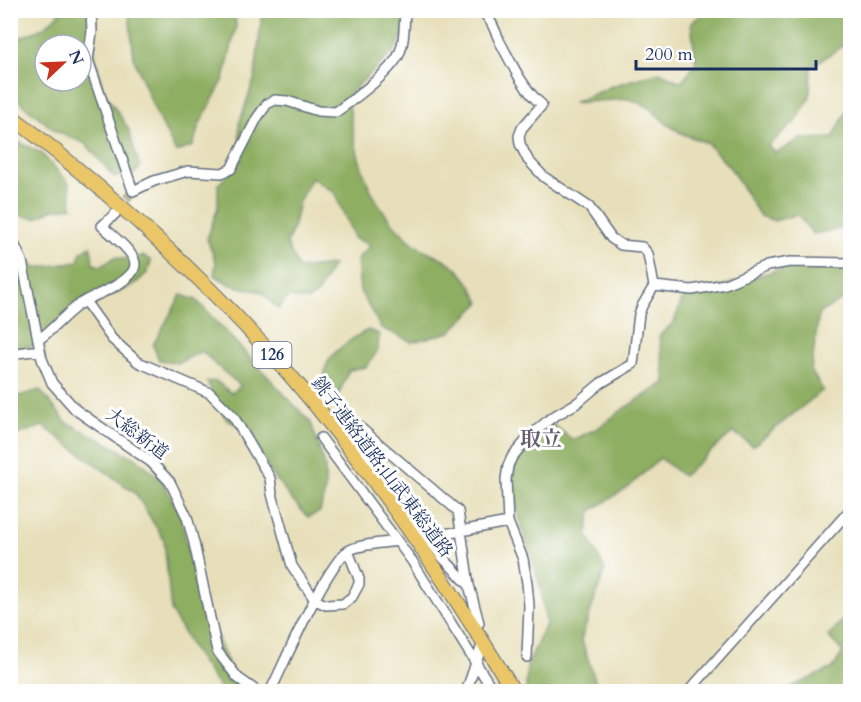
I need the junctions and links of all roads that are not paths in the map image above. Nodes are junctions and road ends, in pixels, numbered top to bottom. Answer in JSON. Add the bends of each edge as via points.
{"nodes":[{"id":1,"x":91,"y":10,"type":"edge"},
{"id":2,"x":405,"y":10,"type":"edge"},
{"id":3,"x":480,"y":10,"type":"edge"},
{"id":4,"x":10,"y":115,"type":"edge"},
{"id":5,"x":115,"y":214,"type":"tunnel mouth"},
{"id":6,"x":10,"y":235,"type":"edge"},
{"id":7,"x":850,"y":263,"type":"edge"},
{"id":8,"x":654,"y":285,"type":"junction"},
{"id":9,"x":85,"y":301,"type":"junction"},
{"id":10,"x":38,"y":340,"type":"junction"},
{"id":11,"x":40,"y":350,"type":"junction"},
{"id":12,"x":10,"y":354,"type":"edge"},
{"id":13,"x":321,"y":438,"type":"dead end"},
{"id":14,"x":850,"y":510,"type":"edge"},
{"id":15,"x":508,"y":522,"type":"junction"},
{"id":16,"x":462,"y":531,"type":"junction"},
{"id":17,"x":429,"y":537,"type":"junction"},
{"id":18,"x":398,"y":541,"type":"junction"},
{"id":19,"x":348,"y":550,"type":"junction"},
{"id":20,"x":470,"y":585,"type":"junction"},
{"id":21,"x":315,"y":600,"type":"junction"},
{"id":22,"x":478,"y":623,"type":"dead end"},
{"id":23,"x":484,"y":646,"type":"junction"},
{"id":24,"x":527,"y":657,"type":"dead end"},
{"id":25,"x":477,"y":661,"type":"junction"},
{"id":26,"x":258,"y":692,"type":"edge"},
{"id":27,"x":270,"y":692,"type":"edge"},
{"id":28,"x":466,"y":692,"type":"edge"},
{"id":29,"x":494,"y":692,"type":"edge"},
{"id":30,"x":514,"y":692,"type":"edge"},
{"id":31,"x":688,"y":692,"type":"edge"}],
"edges":[{"from":1,"to":2,"type":"street","via":[[88,60],[133,191],[154,180],[188,171],[222,173],[231,169],[257,118],[275,100],[336,112],[397,58]]},
{"from":3,"to":8,"type":"street","via":[[490,18],[515,70],[542,105],[519,136],[528,160],[544,177],[589,207],[611,238],[621,245],[642,247],[648,254]]},
{"from":4,"to":23,"type":"highway","name":"銚子連絡道路;山武東総道路","number":"126","via":[[110,195],[168,248],[269,352],[358,460],[437,569]]},
{"from":5,"to":9,"type":"street","via":[[102,226],[134,257],[135,267],[115,286]]},
{"from":6,"to":10,"type":"street","name":"大総新道","via":[[22,261]]},
{"from":7,"to":8,"type":"street","via":[[790,261],[767,266],[726,284],[692,290]]},
{"from":8,"to":15,"type":"street","via":[[639,314],[633,364],[550,418],[512,457],[506,479]]},
{"from":9,"to":10,"type":"street"},
{"from":9,"to":21,"type":"street","via":[[112,339],[138,362],[210,393],[233,416],[270,478],[292,566]]},
{"from":10,"to":11,"type":"street","name":"大総新道"},
{"from":11,"to":12,"type":"street"},
{"from":11,"to":26,"type":"street","name":"大総新道","via":[[52,383],[62,397],[151,462],[170,482],[187,517],[217,651],[238,678]]},
{"from":13,"to":18,"type":"street"},
{"from":14,"to":31,"type":"street"},
{"from":15,"to":16,"type":"street"},
{"from":15,"to":24,"type":"street","via":[[528,582]]},
{"from":16,"to":17,"type":"street"},
{"from":16,"to":17,"type":"street","via":[[458,511],[344,414],[337,421]]},
{"from":16,"to":20,"type":"street"},
{"from":17,"to":20,"type":"street"},
{"from":18,"to":19,"type":"street"},
{"from":18,"to":25,"type":"street"},
{"from":19,"to":21,"type":"street"},
{"from":19,"to":21,"type":"street","via":[[359,579],[352,597],[343,604],[326,605]]},
{"from":20,"to":22,"type":"street"},
{"from":21,"to":27,"type":"street"},
{"from":23,"to":25,"type":"street"},
{"from":23,"to":30,"type":"highway","name":"銚子連絡道路;山武東総道路","number":"126"},
{"from":25,"to":28,"type":"street"},
{"from":25,"to":29,"type":"street"}]}
